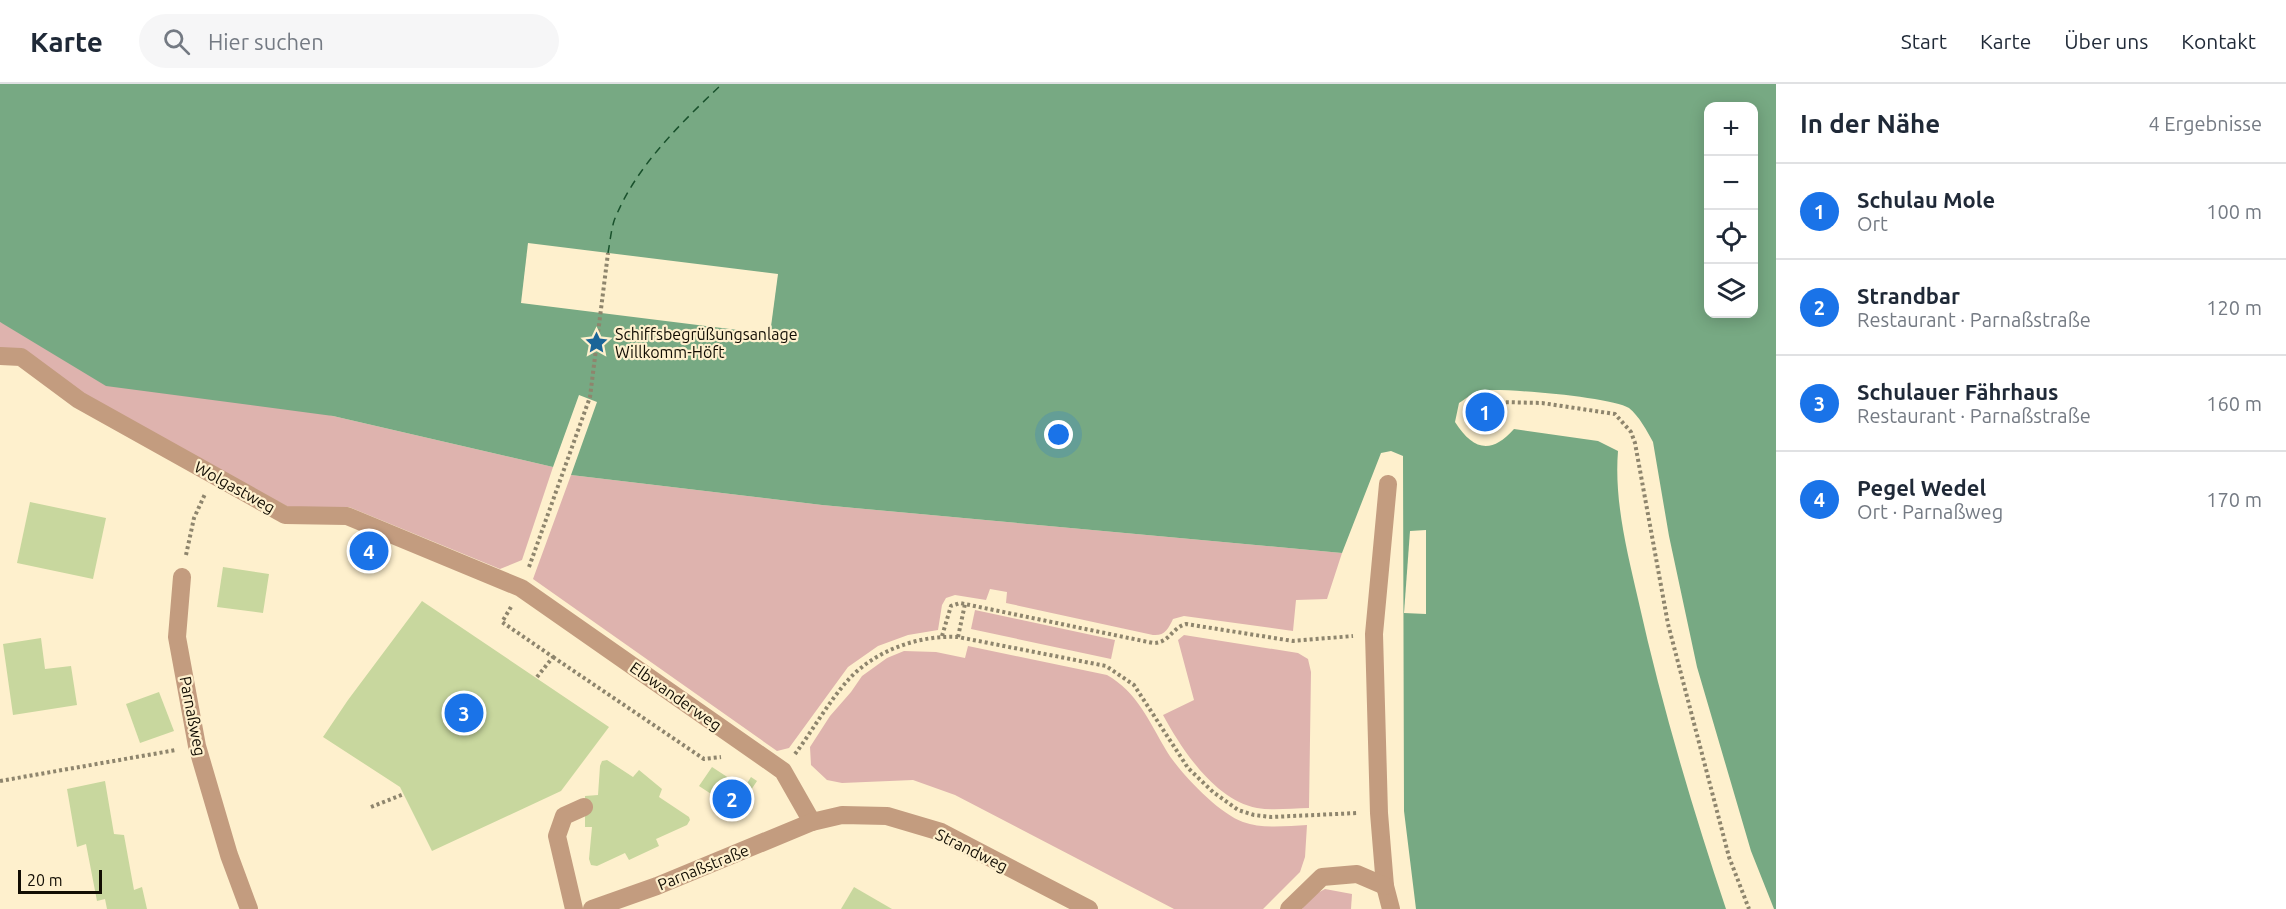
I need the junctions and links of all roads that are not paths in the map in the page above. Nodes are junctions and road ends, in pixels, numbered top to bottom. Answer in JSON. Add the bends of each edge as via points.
{"nodes":[{"id":1,"x":0,"y":356,"type":"edge"},
{"id":2,"x":1388,"y":484,"type":"dead end"},
{"id":3,"x":182,"y":577,"type":"road end"},
{"id":4,"x":521,"y":588,"type":"joint"},
{"id":5,"x":584,"y":807,"type":"dead end"},
{"id":6,"x":812,"y":822,"type":"junction"},
{"id":7,"x":1385,"y":886,"type":"junction"},
{"id":8,"x":249,"y":909,"type":"edge"},
{"id":9,"x":574,"y":909,"type":"edge"},
{"id":10,"x":592,"y":909,"type":"edge"},
{"id":11,"x":1089,"y":909,"type":"edge"},
{"id":12,"x":1289,"y":909,"type":"edge"},
{"id":13,"x":1391,"y":909,"type":"edge"}],
"edges":[{"from":1,"to":4,"type":"street","name":"Wolgastweg","via":[[21,357],[79,400],[285,515],[347,516]]},
{"from":2,"to":7,"type":"street","via":[[1374,634]]},
{"from":3,"to":8,"type":"street","name":"Parnaßweg","via":[[177,637],[197,746],[228,855]]},
{"from":4,"to":6,"type":"street","name":"Elbwanderweg","via":[[783,771]]},
{"from":5,"to":9,"type":"street","via":[[564,816],[557,836]]},
{"from":6,"to":10,"type":"street","name":"Parnaßstraße","via":[[666,883]]},
{"from":6,"to":11,"type":"street","name":"Strandweg","via":[[842,815],[887,816],[941,832]]},
{"from":7,"to":12,"type":"street","via":[[1357,874],[1322,878]]},
{"from":7,"to":13,"type":"street"}]}
